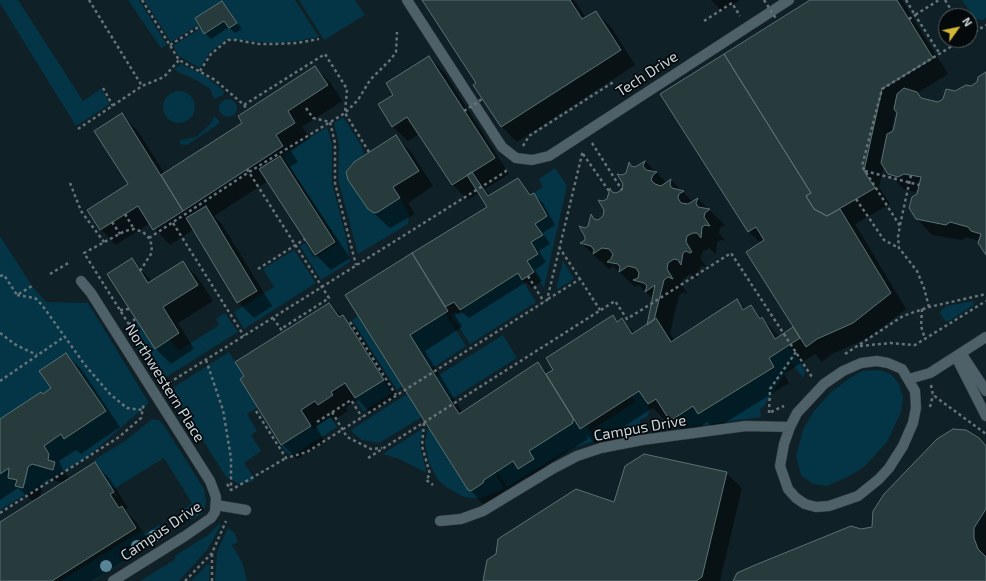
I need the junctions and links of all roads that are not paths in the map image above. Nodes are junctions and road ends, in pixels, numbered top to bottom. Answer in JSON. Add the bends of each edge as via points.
{"nodes":[{"id":1,"x":407,"y":0,"type":"edge"},
{"id":2,"x":789,"y":0,"type":"edge"},
{"id":3,"x":81,"y":281,"type":"dead end"},
{"id":4,"x":986,"y":337,"type":"edge"},
{"id":5,"x":959,"y":355,"type":"junction"},
{"id":6,"x":909,"y":379,"type":"junction"},
{"id":7,"x":986,"y":391,"type":"edge"},
{"id":8,"x":986,"y":416,"type":"edge"},
{"id":9,"x":790,"y":427,"type":"junction"},
{"id":10,"x":216,"y":504,"type":"junction"},
{"id":11,"x":246,"y":510,"type":"dead end"},
{"id":12,"x":440,"y":520,"type":"dead end"},
{"id":13,"x":113,"y":581,"type":"edge"}],
"edges":[{"from":1,"to":2,"type":"lane","name":"Tech Drive","via":[[478,101],[502,148],[516,158],[532,160],[549,156]]},
{"from":3,"to":10,"type":"lane","name":"Northwestern Place","via":[[210,481]]},
{"from":4,"to":5,"type":"lane"},
{"from":5,"to":6,"type":"lane","via":[[930,373]]},
{"from":5,"to":7,"type":"lane"},
{"from":5,"to":8,"type":"lane"},
{"from":6,"to":9,"type":"lane","via":[[902,369],[888,363],[877,360],[861,363],[824,384],[797,413]]},
{"from":6,"to":9,"type":"lane","via":[[915,391],[916,408],[904,446],[879,479],[858,496],[829,506],[816,507],[796,498],[788,489],[780,466]]},
{"from":9,"to":12,"type":"lane","name":"Campus Drive","via":[[746,426],[601,448],[577,456],[554,468],[483,512],[461,519]]},
{"from":10,"to":11,"type":"lane","name":"Campus Drive"},
{"from":10,"to":13,"type":"lane","name":"Campus Drive","via":[[211,518]]}]}
